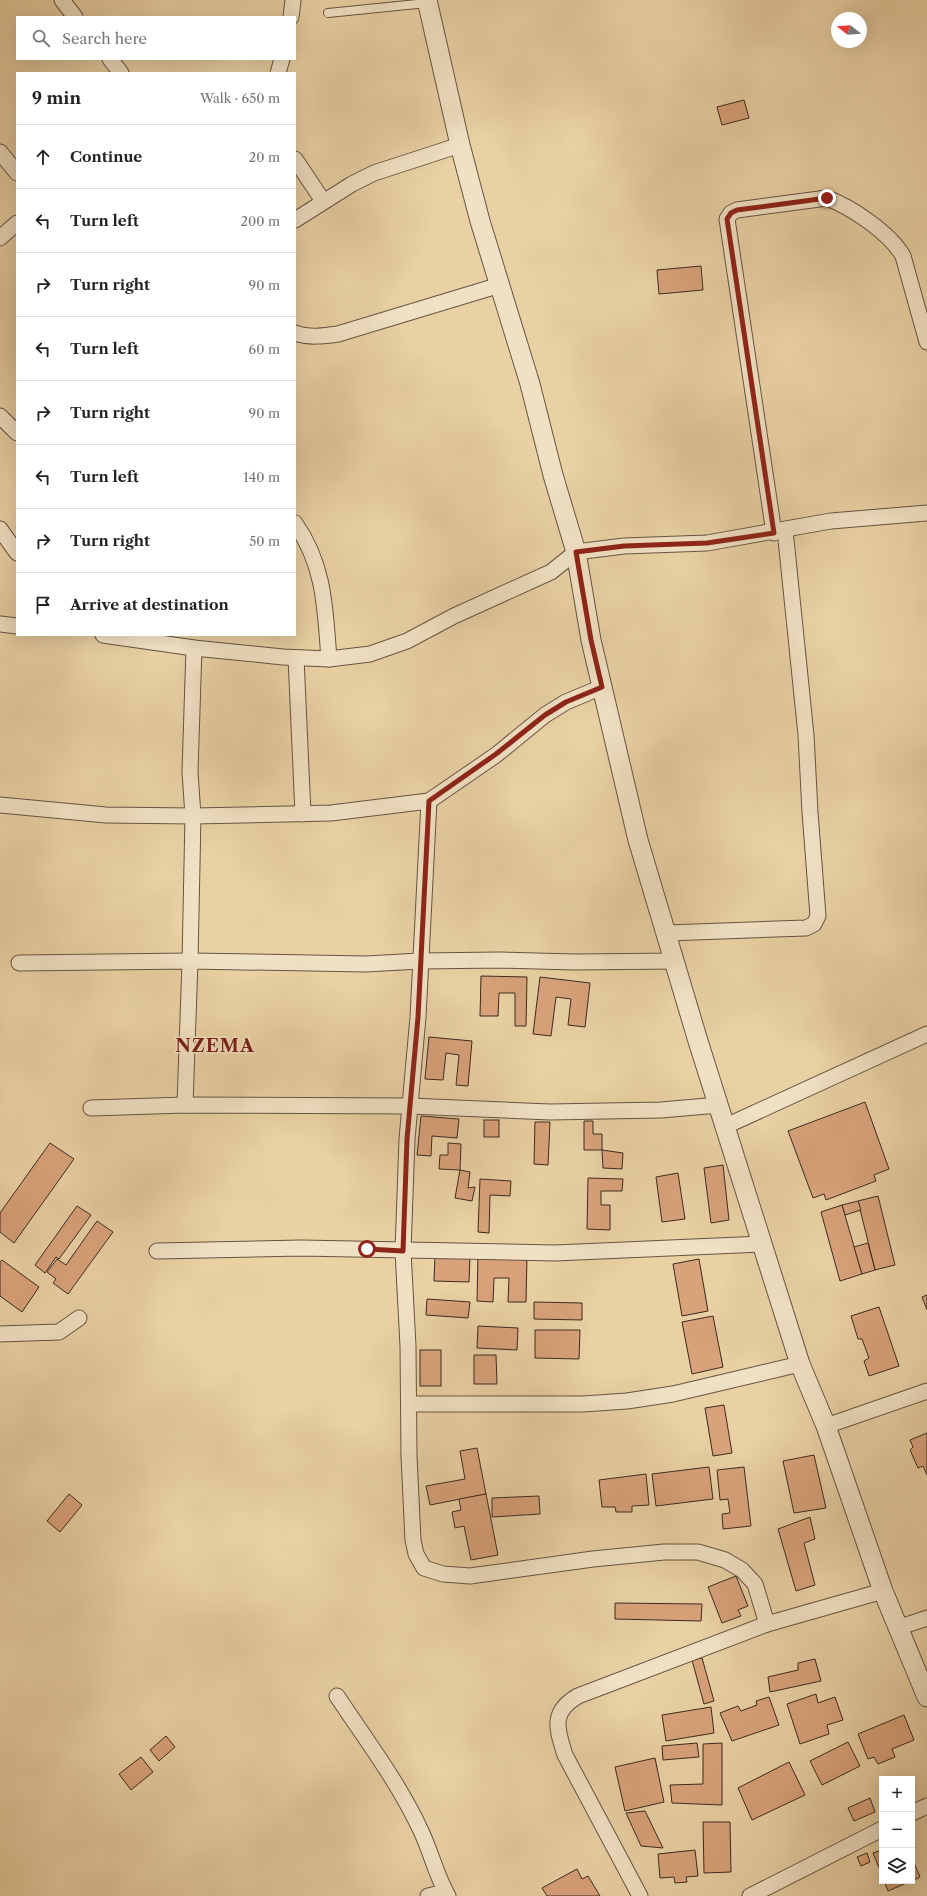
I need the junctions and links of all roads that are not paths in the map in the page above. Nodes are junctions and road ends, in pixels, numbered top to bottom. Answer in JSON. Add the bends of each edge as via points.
{"nodes":[{"id":1,"x":62,"y":0,"type":"edge"},
{"id":2,"x":293,"y":0,"type":"edge"},
{"id":3,"x":427,"y":2,"type":"edge"},
{"id":4,"x":328,"y":13,"type":"dead end"},
{"id":5,"x":75,"y":16,"type":"edge"},
{"id":6,"x":291,"y":16,"type":"edge"},
{"id":7,"x":111,"y":60,"type":"edge"},
{"id":8,"x":282,"y":60,"type":"edge"},
{"id":9,"x":120,"y":72,"type":"edge"},
{"id":10,"x":278,"y":72,"type":"edge"},
{"id":11,"x":460,"y":145,"type":"junction"},
{"id":12,"x":0,"y":152,"type":"edge"},
{"id":13,"x":296,"y":160,"type":"edge"},
{"id":14,"x":16,"y":172,"type":"edge"},
{"id":15,"x":323,"y":201,"type":"junction"},
{"id":16,"x":296,"y":219,"type":"edge"},
{"id":17,"x":16,"y":224,"type":"edge"},
{"id":18,"x":0,"y":238,"type":"edge"},
{"id":19,"x":500,"y":285,"type":"junction"},
{"id":20,"x":296,"y":333,"type":"edge"},
{"id":21,"x":927,"y":342,"type":"edge"},
{"id":22,"x":0,"y":416,"type":"edge"},
{"id":23,"x":16,"y":432,"type":"edge"},
{"id":24,"x":927,"y":513,"type":"edge"},
{"id":25,"x":296,"y":526,"type":"edge"},
{"id":26,"x":0,"y":529,"type":"edge"},
{"id":27,"x":779,"y":531,"type":"junction"},
{"id":28,"x":16,"y":552,"type":"edge"},
{"id":29,"x":576,"y":552,"type":"junction"},
{"id":30,"x":0,"y":624,"type":"edge"},
{"id":31,"x":16,"y":626,"type":"edge"},
{"id":32,"x":123,"y":636,"type":"edge"},
{"id":33,"x":194,"y":648,"type":"junction"},
{"id":34,"x":296,"y":658,"type":"junction"},
{"id":35,"x":329,"y":659,"type":"junction"},
{"id":36,"x":602,"y":687,"type":"junction"},
{"id":37,"x":429,"y":801,"type":"junction"},
{"id":38,"x":0,"y":805,"type":"edge"},
{"id":39,"x":303,"y":814,"type":"junction"},
{"id":40,"x":193,"y":816,"type":"junction"},
{"id":41,"x":667,"y":933,"type":"junction"},
{"id":42,"x":420,"y":960,"type":"junction"},
{"id":43,"x":190,"y":961,"type":"junction"},
{"id":44,"x":675,"y":961,"type":"junction"},
{"id":45,"x":19,"y":963,"type":"dead end"},
{"id":46,"x":927,"y":1034,"type":"edge"},
{"id":47,"x":185,"y":1105,"type":"junction"},
{"id":48,"x":719,"y":1105,"type":"junction"},
{"id":49,"x":409,"y":1106,"type":"junction"},
{"id":50,"x":91,"y":1108,"type":"dead end"},
{"id":51,"x":726,"y":1126,"type":"junction"},
{"id":52,"x":762,"y":1244,"type":"junction"},
{"id":53,"x":157,"y":1251,"type":"dead end"},
{"id":54,"x":403,"y":1251,"type":"junction"},
{"id":55,"x":79,"y":1318,"type":"dead end"},
{"id":56,"x":0,"y":1334,"type":"edge"},
{"id":57,"x":800,"y":1364,"type":"junction"},
{"id":58,"x":927,"y":1391,"type":"edge"},
{"id":59,"x":410,"y":1404,"type":"junction"},
{"id":60,"x":826,"y":1426,"type":"junction"},
{"id":61,"x":883,"y":1591,"type":"junction"},
{"id":62,"x":927,"y":1618,"type":"edge"},
{"id":63,"x":767,"y":1624,"type":"junction"},
{"id":64,"x":898,"y":1628,"type":"junction"},
{"id":65,"x":337,"y":1696,"type":"dead end"},
{"id":66,"x":927,"y":1697,"type":"edge"},
{"id":67,"x":927,"y":1806,"type":"edge"},
{"id":68,"x":914,"y":1812,"type":"edge"},
{"id":69,"x":879,"y":1831,"type":"edge"},
{"id":70,"x":446,"y":1894,"type":"edge"},
{"id":71,"x":428,"y":1896,"type":"edge"},
{"id":72,"x":640,"y":1896,"type":"edge"},
{"id":73,"x":750,"y":1896,"type":"edge"}],
"edges":[{"from":1,"to":5,"type":"street"},
{"from":2,"to":6,"type":"street"},
{"from":3,"to":4,"type":"lane"},
{"from":3,"to":11,"type":"street"},
{"from":7,"to":9,"type":"street"},
{"from":8,"to":10,"type":"street"},
{"from":11,"to":15,"type":"street","via":[[374,173]]},
{"from":11,"to":19,"type":"street"},
{"from":12,"to":14,"type":"street"},
{"from":13,"to":15,"type":"street"},
{"from":15,"to":16,"type":"street"},
{"from":17,"to":18,"type":"street"},
{"from":19,"to":20,"type":"street","via":[[338,334],[302,336]]},
{"from":19,"to":29,"type":"street"},
{"from":21,"to":27,"type":"street","via":[[903,256],[897,245],[872,224],[827,198],[737,210],[731,213],[727,219]]},
{"from":22,"to":23,"type":"street"},
{"from":24,"to":27,"type":"street","via":[[859,518]]},
{"from":25,"to":35,"type":"street","via":[[310,547],[320,573]]},
{"from":26,"to":28,"type":"street"},
{"from":27,"to":29,"type":"street","via":[[707,543],[624,546]]},
{"from":27,"to":41,"type":"street","via":[[806,735],[818,916],[814,924],[806,928]]},
{"from":29,"to":35,"type":"street","via":[[551,572],[454,616],[401,644],[370,654]]},
{"from":29,"to":36,"type":"street"},
{"from":30,"to":31,"type":"street"},
{"from":32,"to":33,"type":"street"},
{"from":33,"to":34,"type":"street"},
{"from":33,"to":40,"type":"street","via":[[190,772]]},
{"from":34,"to":35,"type":"street"},
{"from":34,"to":39,"type":"street"},
{"from":36,"to":37,"type":"street","via":[[566,702],[545,715],[496,754]]},
{"from":36,"to":41,"type":"street","via":[[638,840]]},
{"from":37,"to":39,"type":"street","via":[[338,813]]},
{"from":37,"to":42,"type":"street"},
{"from":38,"to":40,"type":"street","via":[[106,815]]},
{"from":39,"to":40,"type":"street"},
{"from":40,"to":43,"type":"street"},
{"from":41,"to":44,"type":"street"},
{"from":42,"to":43,"type":"street","via":[[366,964]]},
{"from":42,"to":44,"type":"street"},
{"from":42,"to":49,"type":"street","via":[[418,1017]]},
{"from":43,"to":45,"type":"street"},
{"from":43,"to":47,"type":"street"},
{"from":44,"to":48,"type":"street"},
{"from":46,"to":51,"type":"street"},
{"from":47,"to":49,"type":"street"},
{"from":47,"to":50,"type":"street"},
{"from":48,"to":49,"type":"street","via":[[661,1110],[550,1112]]},
{"from":48,"to":51,"type":"street"},
{"from":49,"to":54,"type":"street"},
{"from":51,"to":52,"type":"street"},
{"from":52,"to":54,"type":"street","via":[[555,1253]]},
{"from":52,"to":57,"type":"street"},
{"from":53,"to":54,"type":"street","via":[[300,1248]]},
{"from":54,"to":59,"type":"street"},
{"from":55,"to":56,"type":"street","via":[[60,1332]]},
{"from":57,"to":59,"type":"street","via":[[673,1394],[627,1401],[583,1404]]},
{"from":57,"to":60,"type":"street"},
{"from":58,"to":60,"type":"street"},
{"from":59,"to":63,"type":"street","via":[[409,1456],[413,1540],[416,1554],[424,1568],[443,1574],[470,1576],[592,1559],[664,1552],[698,1552],[726,1560],[742,1570],[755,1584]]},
{"from":60,"to":61,"type":"street"},
{"from":61,"to":63,"type":"street"},
{"from":61,"to":64,"type":"street"},
{"from":62,"to":64,"type":"street"},
{"from":63,"to":72,"type":"street","via":[[578,1696],[566,1703],[558,1716],[557,1731],[565,1755]]},
{"from":64,"to":66,"type":"street"},
{"from":65,"to":70,"type":"street","via":[[394,1780],[421,1831]]},
{"from":67,"to":68,"type":"street"},
{"from":69,"to":73,"type":"street"},
{"from":70,"to":71,"type":"street"}]}
